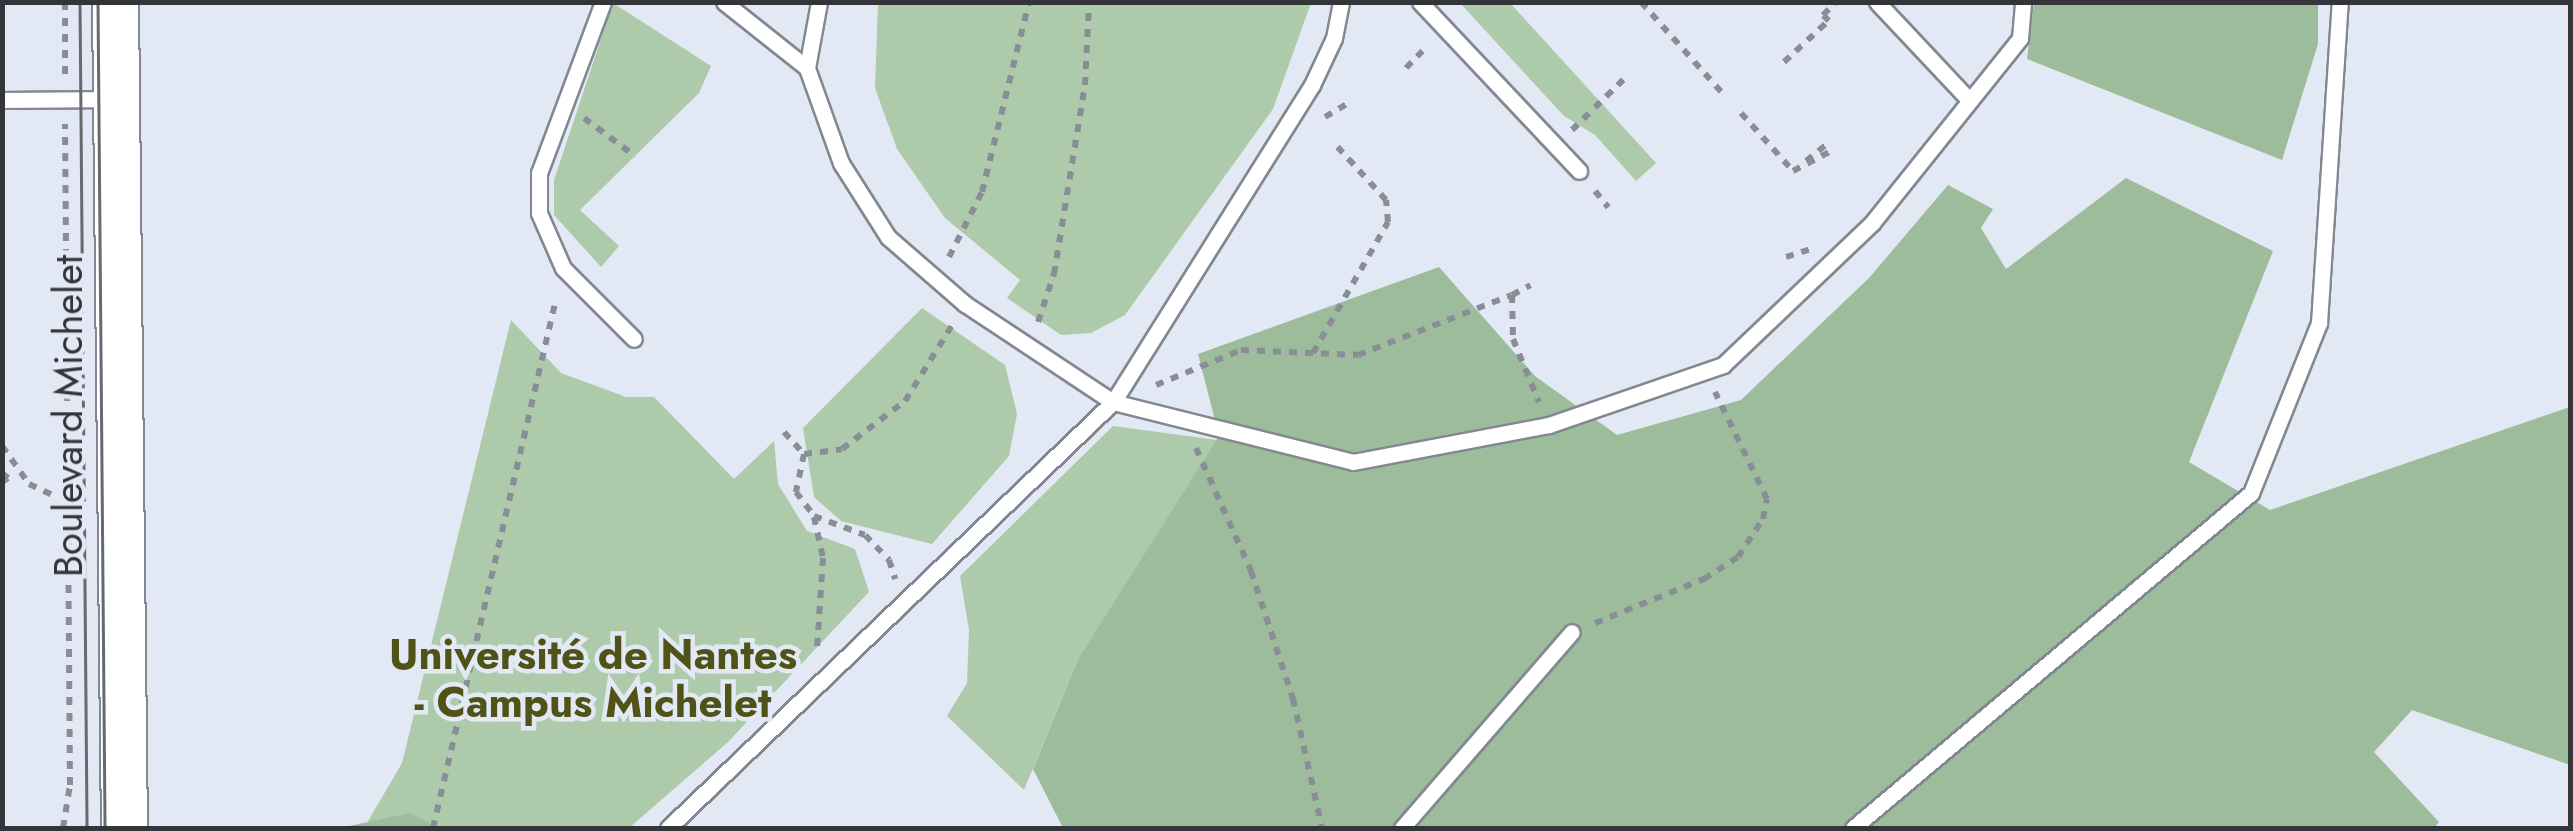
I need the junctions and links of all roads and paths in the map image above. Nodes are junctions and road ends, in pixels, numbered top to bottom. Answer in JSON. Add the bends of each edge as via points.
{"nodes":[{"id":1,"x":64,"y":2,"type":"edge"},
{"id":2,"x":116,"y":2,"type":"edge"},
{"id":3,"x":603,"y":2,"type":"edge"},
{"id":4,"x":724,"y":2,"type":"edge"},
{"id":5,"x":819,"y":2,"type":"edge"},
{"id":6,"x":1029,"y":2,"type":"edge"},
{"id":7,"x":1089,"y":2,"type":"edge"},
{"id":8,"x":1341,"y":2,"type":"edge"},
{"id":9,"x":1420,"y":2,"type":"edge"},
{"id":10,"x":1641,"y":2,"type":"edge"},
{"id":11,"x":1836,"y":2,"type":"edge"},
{"id":12,"x":1877,"y":2,"type":"edge"},
{"id":13,"x":2023,"y":2,"type":"edge"},
{"id":14,"x":2340,"y":2,"type":"edge"},
{"id":15,"x":1423,"y":50,"type":"dead end"},
{"id":16,"x":1784,"y":62,"type":"dead end"},
{"id":17,"x":807,"y":68,"type":"junction"},
{"id":18,"x":1406,"y":68,"type":"dead end"},
{"id":19,"x":1628,"y":76,"type":"dead end"},
{"id":20,"x":1726,"y":97,"type":"dead end"},
{"id":21,"x":116,"y":99,"type":"junction"},
{"id":22,"x":2,"y":100,"type":"edge"},
{"id":23,"x":65,"y":100,"type":"junction"},
{"id":24,"x":1969,"y":100,"type":"junction"},
{"id":25,"x":1350,"y":102,"type":"dead end"},
{"id":26,"x":564,"y":103,"type":"junction"},
{"id":27,"x":1594,"y":106,"type":"dead end"},
{"id":28,"x":1741,"y":113,"type":"dead end"},
{"id":29,"x":1322,"y":119,"type":"dead end"},
{"id":30,"x":1334,"y":143,"type":"dead end"},
{"id":31,"x":1830,"y":147,"type":"dead end"},
{"id":32,"x":635,"y":156,"type":"dead end"},
{"id":33,"x":1579,"y":171,"type":"dead end"},
{"id":34,"x":1801,"y":248,"type":"dead end"},
{"id":35,"x":1786,"y":257,"type":"dead end"},
{"id":36,"x":563,"y":268,"type":"junction"},
{"id":37,"x":935,"y":280,"type":"junction"},
{"id":38,"x":1531,"y":286,"type":"dead end"},
{"id":39,"x":1512,"y":294,"type":"junction"},
{"id":40,"x":965,"y":304,"type":"junction"},
{"id":41,"x":634,"y":340,"type":"dead end"},
{"id":42,"x":1029,"y":347,"type":"junction"},
{"id":43,"x":1313,"y":353,"type":"junction"},
{"id":44,"x":1706,"y":372,"type":"junction"},
{"id":45,"x":1113,"y":402,"type":"junction"},
{"id":46,"x":1184,"y":419,"type":"junction"},
{"id":47,"x":1549,"y":425,"type":"junction"},
{"id":48,"x":784,"y":432,"type":"dead end"},
{"id":49,"x":2,"y":446,"type":"edge"},
{"id":50,"x":804,"y":454,"type":"junction"},
{"id":51,"x":2,"y":473,"type":"edge"},
{"id":52,"x":2,"y":482,"type":"edge"},
{"id":53,"x":53,"y":495,"type":"dead end"},
{"id":54,"x":814,"y":516,"type":"junction"},
{"id":55,"x":902,"y":604,"type":"junction"},
{"id":56,"x":1572,"y":632,"type":"joint"},
{"id":57,"x":791,"y":710,"type":"junction"},
{"id":58,"x":63,"y":828,"type":"edge"},
{"id":59,"x":124,"y":828,"type":"edge"},
{"id":60,"x":433,"y":828,"type":"edge"},
{"id":61,"x":668,"y":828,"type":"edge"},
{"id":62,"x":1322,"y":828,"type":"edge"},
{"id":63,"x":1402,"y":828,"type":"edge"},
{"id":64,"x":1853,"y":828,"type":"edge"}],
"edges":[{"from":1,"to":23,"type":"path","name":"Boulevard Michelet"},
{"from":2,"to":21,"type":"street","name":"Boulevard Michelet"},
{"from":3,"to":26,"type":"lane"},
{"from":4,"to":17,"type":"lane"},
{"from":5,"to":17,"type":"lane"},
{"from":6,"to":37,"type":"path","via":[[982,192]]},
{"from":7,"to":42,"type":"path","via":[[1085,85],[1054,274]]},
{"from":8,"to":45,"type":"lane","via":[[1334,38],[1312,85]]},
{"from":9,"to":33,"type":"lane"},
{"from":10,"to":20,"type":"path"},
{"from":11,"to":16,"type":"path","via":[[1823,15],[1827,22]]},
{"from":12,"to":24,"type":"lane"},
{"from":13,"to":24,"type":"lane","via":[[2020,38]]},
{"from":14,"to":64,"type":"lane","via":[[2319,323],[2252,493]]},
{"from":15,"to":18,"type":"path"},
{"from":17,"to":37,"type":"lane","via":[[821,119],[865,206]]},
{"from":19,"to":27,"type":"path"},
{"from":21,"to":23,"type":"lane"},
{"from":21,"to":59,"type":"street","name":"Boulevard Michelet"},
{"from":22,"to":23,"type":"lane"},
{"from":23,"to":58,"type":"path","name":"Boulevard Michelet","via":[[70,785]]},
{"from":24,"to":44,"type":"lane","via":[[1872,223],[1723,366]]},
{"from":25,"to":29,"type":"path"},
{"from":26,"to":32,"type":"path"},
{"from":26,"to":36,"type":"lane","via":[[539,173],[539,213]]},
{"from":28,"to":31,"type":"path","via":[[1793,171]]},
{"from":30,"to":43,"type":"path","via":[[1386,200],[1388,222]]},
{"from":34,"to":35,"type":"path"},
{"from":36,"to":41,"type":"lane"},
{"from":36,"to":60,"type":"path"},
{"from":37,"to":40,"type":"lane"},
{"from":38,"to":39,"type":"path"},
{"from":39,"to":43,"type":"path","via":[[1358,355]]},
{"from":39,"to":47,"type":"path","via":[[1513,340]]},
{"from":40,"to":42,"type":"lane"},
{"from":40,"to":50,"type":"path","via":[[905,400],[842,449]]},
{"from":42,"to":45,"type":"lane"},
{"from":43,"to":45,"type":"path","via":[[1242,350]]},
{"from":44,"to":47,"type":"lane"},
{"from":44,"to":56,"type":"path","via":[[1766,499],[1763,520],[1738,556],[1704,579]]},
{"from":45,"to":46,"type":"lane"},
{"from":45,"to":55,"type":"lane"},
{"from":46,"to":47,"type":"lane","via":[[1352,462]]},
{"from":46,"to":62,"type":"path","via":[[1251,571],[1293,699]]},
{"from":48,"to":50,"type":"path"},
{"from":49,"to":53,"type":"path","via":[[29,484]]},
{"from":50,"to":54,"type":"path","via":[[796,492]]},
{"from":51,"to":52,"type":"path"},
{"from":54,"to":55,"type":"path","via":[[865,535],[890,560]]},
{"from":54,"to":57,"type":"path","via":[[823,558],[818,646]]},
{"from":55,"to":57,"type":"lane"},
{"from":56,"to":63,"type":"lane"},
{"from":57,"to":61,"type":"lane"}]}
